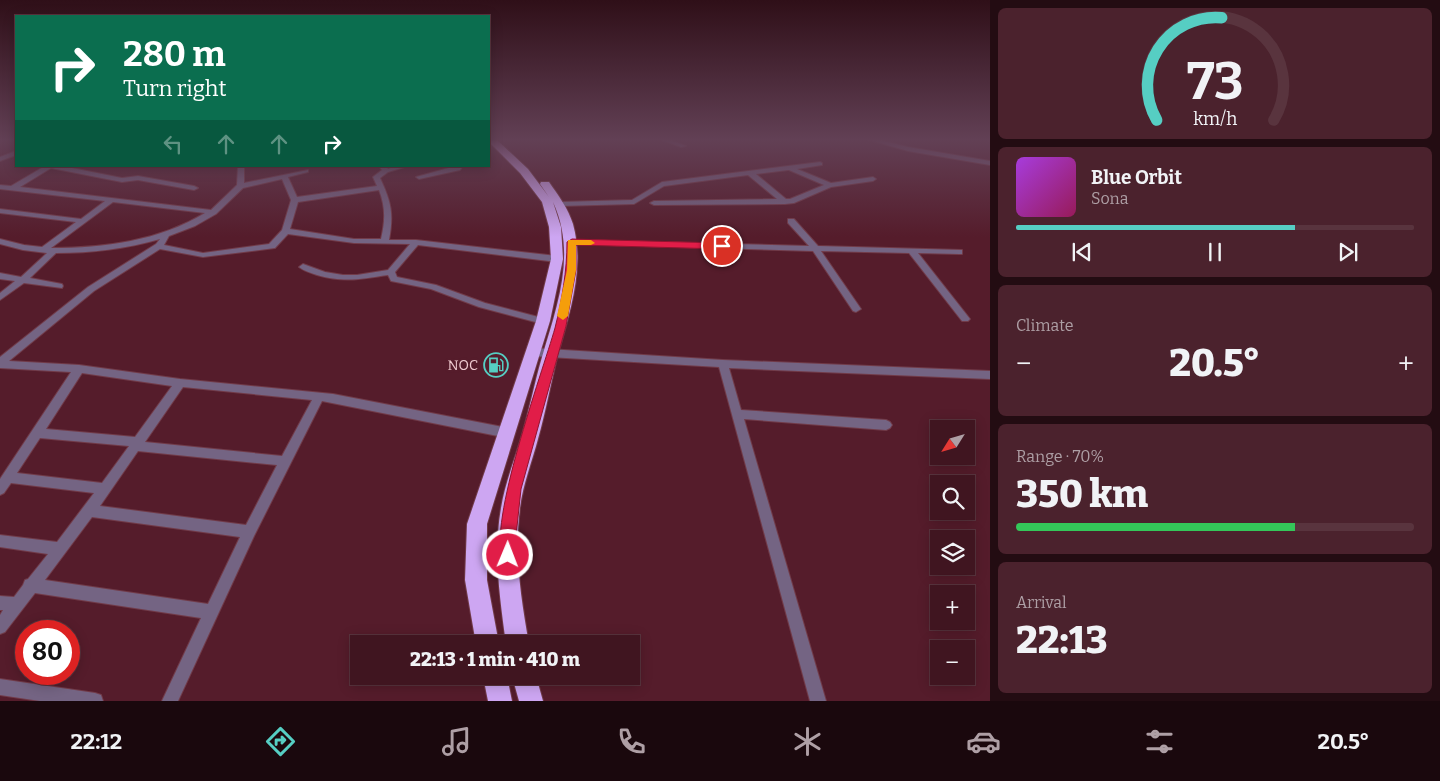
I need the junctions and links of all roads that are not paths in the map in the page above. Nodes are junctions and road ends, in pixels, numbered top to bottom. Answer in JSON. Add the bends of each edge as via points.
{"nodes":[{"id":1,"x":40,"y":172,"type":"edge"},
{"id":2,"x":79,"y":172,"type":"edge"},
{"id":3,"x":241,"y":172,"type":"edge"},
{"id":4,"x":303,"y":172,"type":"edge"},
{"id":5,"x":381,"y":172,"type":"edge"},
{"id":6,"x":445,"y":172,"type":"edge"},
{"id":7,"x":529,"y":172,"type":"edge"},
{"id":8,"x":530,"y":172,"type":"edge"},
{"id":9,"x":763,"y":172,"type":"edge"},
{"id":10,"x":798,"y":172,"type":"edge"},
{"id":11,"x":750,"y":173,"type":"junction"},
{"id":12,"x":284,"y":176,"type":"junction"},
{"id":13,"x":419,"y":177,"type":"dead end"},
{"id":14,"x":873,"y":179,"type":"dead end"},
{"id":15,"x":830,"y":184,"type":"junction"},
{"id":16,"x":240,"y":186,"type":"junction"},
{"id":17,"x":1,"y":187,"type":"edge"},
{"id":18,"x":13,"y":188,"type":"junction"},
{"id":19,"x":194,"y":188,"type":"dead end"},
{"id":20,"x":381,"y":188,"type":"junction"},
{"id":21,"x":113,"y":200,"type":"junction"},
{"id":22,"x":295,"y":200,"type":"junction"},
{"id":23,"x":785,"y":202,"type":"junction"},
{"id":24,"x":654,"y":203,"type":"dead end"},
{"id":25,"x":560,"y":204,"type":"junction"},
{"id":26,"x":0,"y":211,"type":"edge"},
{"id":27,"x":213,"y":213,"type":"junction"},
{"id":28,"x":83,"y":221,"type":"junction"},
{"id":29,"x":792,"y":221,"type":"dead end"},
{"id":30,"x":286,"y":231,"type":"junction"},
{"id":31,"x":165,"y":237,"type":"junction"},
{"id":32,"x":0,"y":242,"type":"edge"},
{"id":33,"x":384,"y":242,"type":"junction"},
{"id":34,"x":416,"y":242,"type":"junction"},
{"id":35,"x":572,"y":242,"type":"junction"},
{"id":36,"x":159,"y":246,"type":"junction"},
{"id":37,"x":816,"y":248,"type":"junction"},
{"id":38,"x":42,"y":251,"type":"junction"},
{"id":39,"x":912,"y":251,"type":"junction"},
{"id":40,"x":959,"y":252,"type":"dead end"},
{"id":41,"x":52,"y":253,"type":"junction"},
{"id":42,"x":557,"y":259,"type":"junction"},
{"id":43,"x":303,"y":268,"type":"dead end"},
{"id":44,"x":391,"y":272,"type":"junction"},
{"id":45,"x":0,"y":276,"type":"edge"},
{"id":46,"x":22,"y":280,"type":"junction"},
{"id":47,"x":59,"y":286,"type":"dead end"},
{"id":48,"x":0,"y":297,"type":"edge"},
{"id":49,"x":856,"y":309,"type":"dead end"},
{"id":50,"x":965,"y":319,"type":"dead end"},
{"id":51,"x":543,"y":321,"type":"junction"},
{"id":52,"x":532,"y":352,"type":"junction"},
{"id":53,"x":551,"y":353,"type":"junction"},
{"id":54,"x":0,"y":364,"type":"edge"},
{"id":55,"x":723,"y":364,"type":"junction"},
{"id":56,"x":79,"y":369,"type":"junction"},
{"id":57,"x":989,"y":377,"type":"edge"},
{"id":58,"x":180,"y":382,"type":"junction"},
{"id":59,"x":319,"y":397,"type":"junction"},
{"id":60,"x":737,"y":414,"type":"junction"},
{"id":61,"x":886,"y":425,"type":"dead end"},
{"id":62,"x":37,"y":433,"type":"junction"},
{"id":63,"x":508,"y":433,"type":"junction"},
{"id":64,"x":136,"y":444,"type":"junction"},
{"id":65,"x":285,"y":461,"type":"junction"},
{"id":66,"x":8,"y":477,"type":"junction"},
{"id":67,"x":0,"y":489,"type":"edge"},
{"id":68,"x":105,"y":489,"type":"junction"},
{"id":69,"x":89,"y":511,"type":"junction"},
{"id":70,"x":249,"y":532,"type":"junction"},
{"id":71,"x":0,"y":542,"type":"edge"},
{"id":72,"x":59,"y":549,"type":"junction"},
{"id":73,"x":30,"y":585,"type":"junction"},
{"id":74,"x":0,"y":603,"type":"edge"},
{"id":75,"x":17,"y":604,"type":"junction"},
{"id":76,"x":210,"y":612,"type":"junction"},
{"id":77,"x":0,"y":627,"type":"edge"},
{"id":78,"x":486,"y":635,"type":"edge"},
{"id":79,"x":516,"y":635,"type":"edge"},
{"id":80,"x":497,"y":685,"type":"edge"},
{"id":81,"x":526,"y":685,"type":"edge"},
{"id":82,"x":0,"y":687,"type":"edge"},
{"id":83,"x":36,"y":697,"type":"edge"},
{"id":84,"x":95,"y":701,"type":"edge"},
{"id":85,"x":170,"y":701,"type":"edge"},
{"id":86,"x":500,"y":701,"type":"edge"},
{"id":87,"x":530,"y":701,"type":"edge"},
{"id":88,"x":818,"y":701,"type":"edge"}],
"edges":[{"from":1,"to":18,"type":"street"},
{"from":2,"to":19,"type":"street"},
{"from":3,"to":16,"type":"street"},
{"from":4,"to":12,"type":"street"},
{"from":5,"to":20,"type":"street","via":[[376,177]]},
{"from":6,"to":13,"type":"street"},
{"from":7,"to":42,"type":"highway","via":[[547,202],[555,227]]},
{"from":8,"to":25,"type":"highway"},
{"from":9,"to":11,"type":"street"},
{"from":10,"to":15,"type":"street"},
{"from":11,"to":23,"type":"street"},
{"from":11,"to":25,"type":"street","via":[[662,184],[634,202]]},
{"from":12,"to":16,"type":"street"},
{"from":12,"to":22,"type":"street"},
{"from":14,"to":15,"type":"street"},
{"from":15,"to":23,"type":"street"},
{"from":16,"to":27,"type":"street"},
{"from":17,"to":18,"type":"street"},
{"from":18,"to":21,"type":"street"},
{"from":20,"to":22,"type":"street"},
{"from":20,"to":33,"type":"street","via":[[388,201],[390,216]]},
{"from":21,"to":27,"type":"street"},
{"from":21,"to":28,"type":"street"},
{"from":22,"to":30,"type":"street"},
{"from":23,"to":24,"type":"street"},
{"from":25,"to":35,"type":"highway"},
{"from":26,"to":28,"type":"street"},
{"from":27,"to":31,"type":"street"},
{"from":28,"to":38,"type":"street"},
{"from":29,"to":37,"type":"street"},
{"from":30,"to":33,"type":"street"},
{"from":30,"to":36,"type":"street","via":[[272,246],[212,254]]},
{"from":31,"to":36,"type":"street"},
{"from":31,"to":41,"type":"street"},
{"from":32,"to":38,"type":"street"},
{"from":33,"to":34,"type":"street"},
{"from":34,"to":42,"type":"street"},
{"from":34,"to":44,"type":"street"},
{"from":35,"to":37,"type":"street"},
{"from":35,"to":53,"type":"highway","via":[[568,294]]},
{"from":36,"to":54,"type":"street","via":[[92,289]]},
{"from":37,"to":39,"type":"street"},
{"from":37,"to":49,"type":"street"},
{"from":38,"to":41,"type":"street"},
{"from":39,"to":40,"type":"street"},
{"from":39,"to":50,"type":"street"},
{"from":41,"to":46,"type":"street"},
{"from":42,"to":51,"type":"highway"},
{"from":43,"to":44,"type":"street","via":[[321,274],[358,278]]},
{"from":44,"to":51,"type":"street","via":[[394,279],[433,287],[482,305]]},
{"from":45,"to":46,"type":"street"},
{"from":46,"to":47,"type":"street"},
{"from":46,"to":48,"type":"street"},
{"from":51,"to":52,"type":"highway"},
{"from":52,"to":53,"type":"street"},
{"from":52,"to":63,"type":"highway"},
{"from":53,"to":55,"type":"street"},
{"from":53,"to":79,"type":"highway","via":[[514,489],[510,517],[509,594]]},
{"from":54,"to":56,"type":"street"},
{"from":55,"to":57,"type":"street"},
{"from":55,"to":60,"type":"street"},
{"from":56,"to":58,"type":"street"},
{"from":56,"to":62,"type":"street"},
{"from":58,"to":59,"type":"street"},
{"from":58,"to":64,"type":"street"},
{"from":59,"to":63,"type":"street"},
{"from":59,"to":65,"type":"street"},
{"from":60,"to":61,"type":"street"},
{"from":60,"to":88,"type":"street"},
{"from":62,"to":64,"type":"street"},
{"from":62,"to":66,"type":"street"},
{"from":63,"to":78,"type":"highway","via":[[477,524],[476,580]]},
{"from":64,"to":65,"type":"street"},
{"from":64,"to":68,"type":"street"},
{"from":65,"to":70,"type":"street"},
{"from":66,"to":67,"type":"street"},
{"from":66,"to":68,"type":"street"},
{"from":68,"to":69,"type":"street"},
{"from":69,"to":70,"type":"street"},
{"from":69,"to":72,"type":"street"},
{"from":70,"to":76,"type":"street"},
{"from":71,"to":72,"type":"street"},
{"from":72,"to":73,"type":"street"},
{"from":73,"to":75,"type":"street"},
{"from":73,"to":76,"type":"street"},
{"from":74,"to":75,"type":"street"},
{"from":75,"to":77,"type":"street"},
{"from":76,"to":85,"type":"street"},
{"from":80,"to":86,"type":"highway"},
{"from":81,"to":87,"type":"highway"},
{"from":82,"to":83,"type":"street"},
{"from":83,"to":84,"type":"street"}]}
